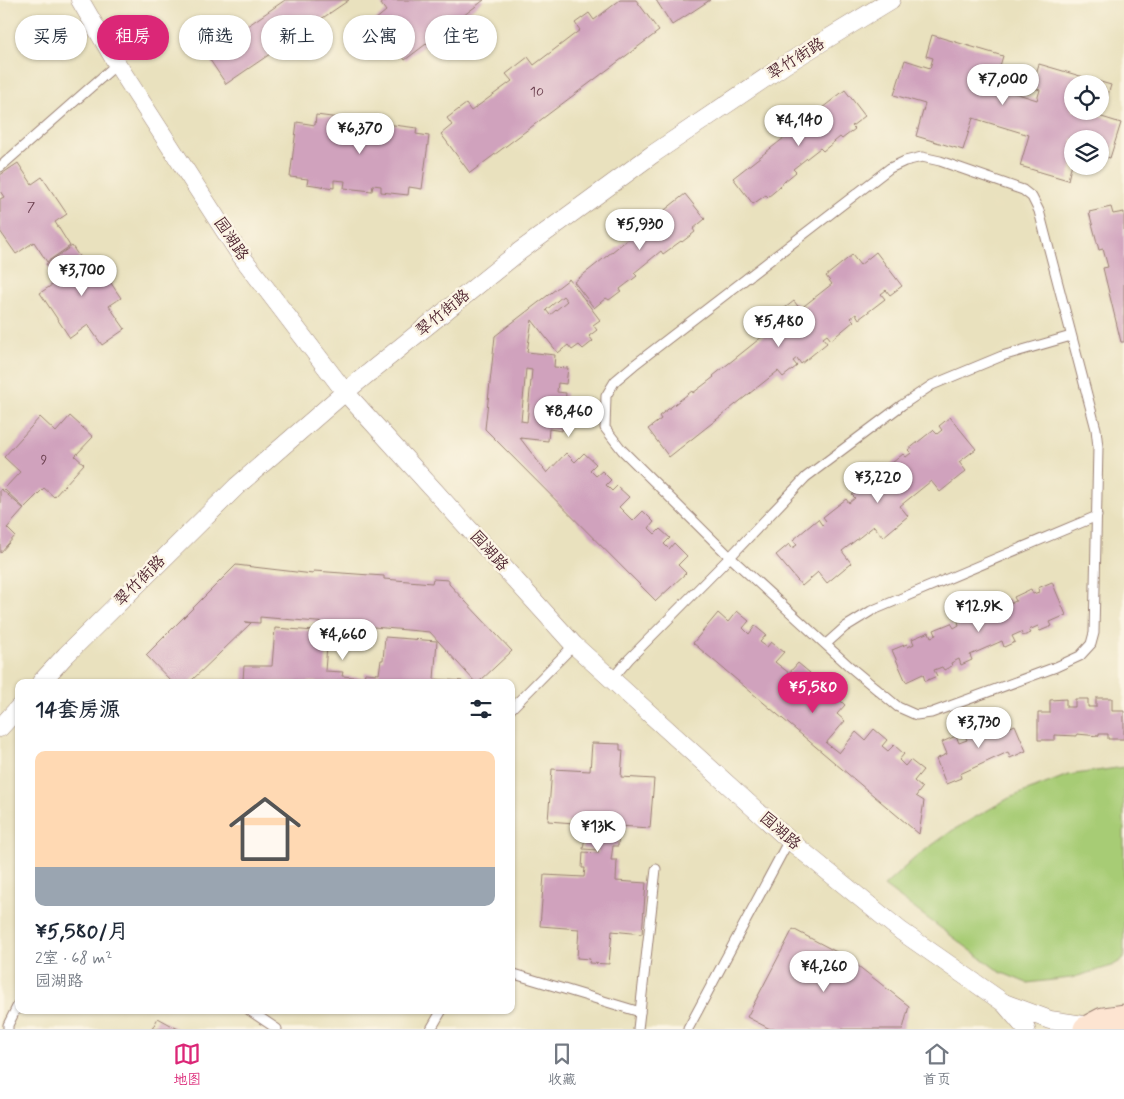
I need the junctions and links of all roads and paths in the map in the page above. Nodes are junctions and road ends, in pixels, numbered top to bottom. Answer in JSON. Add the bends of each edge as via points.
{"nodes":[{"id":1,"x":80,"y":0,"type":"edge"},
{"id":2,"x":891,"y":0,"type":"edge"},
{"id":3,"x":117,"y":64,"type":"junction"},
{"id":4,"x":0,"y":167,"type":"edge"},
{"id":5,"x":1071,"y":336,"type":"junction"},
{"id":6,"x":345,"y":392,"type":"junction"},
{"id":7,"x":1097,"y":516,"type":"junction"},
{"id":8,"x":730,"y":557,"type":"junction"},
{"id":9,"x":574,"y":644,"type":"junction"},
{"id":10,"x":826,"y":644,"type":"junction"},
{"id":11,"x":44,"y":679,"type":"edge"},
{"id":12,"x":612,"y":679,"type":"junction"},
{"id":13,"x":515,"y":705,"type":"edge"},
{"id":14,"x":15,"y":711,"type":"edge"},
{"id":15,"x":0,"y":728,"type":"edge"},
{"id":16,"x":789,"y":840,"type":"junction"},
{"id":17,"x":656,"y":869,"type":"dead end"},
{"id":18,"x":515,"y":974,"type":"edge"},
{"id":19,"x":1004,"y":1003,"type":"junction"},
{"id":20,"x":15,"y":1010,"type":"edge"},
{"id":21,"x":640,"y":1012,"type":"junction"},
{"id":22,"x":256,"y":1014,"type":"edge"},
{"id":23,"x":440,"y":1014,"type":"edge"},
{"id":24,"x":1122,"y":1015,"type":"edge"},
{"id":25,"x":1088,"y":1028,"type":"edge"},
{"id":26,"x":8,"y":1029,"type":"edge"},
{"id":27,"x":277,"y":1029,"type":"edge"},
{"id":28,"x":431,"y":1029,"type":"edge"},
{"id":29,"x":638,"y":1029,"type":"edge"},
{"id":30,"x":688,"y":1029,"type":"edge"},
{"id":31,"x":1026,"y":1029,"type":"edge"}],
"edges":[{"from":1,"to":3,"type":"street","name":"园湖路"},
{"from":2,"to":6,"type":"street","name":"翠竹街路","via":[[786,64],[653,154],[520,251]]},
{"from":3,"to":4,"type":"lane"},
{"from":3,"to":6,"type":"street","name":"园湖路","via":[[239,253]]},
{"from":5,"to":7,"type":"lane","via":[[1096,429]]},
{"from":5,"to":8,"type":"lane","via":[[1002,356],[932,384],[806,477]]},
{"from":5,"to":8,"type":"lane","via":[[1039,211],[1032,197],[1023,190],[922,157],[890,168],[634,365],[615,381],[606,396],[605,428],[622,450]]},
{"from":6,"to":9,"type":"street","name":"园湖路"},
{"from":6,"to":11,"type":"street","name":"翠竹街路","via":[[237,486]]},
{"from":7,"to":10,"type":"lane","via":[[871,611]]},
{"from":7,"to":10,"type":"lane","via":[[1094,633],[1091,644],[1080,656],[931,713],[916,715],[898,707]]},
{"from":8,"to":10,"type":"lane"},
{"from":8,"to":12,"type":"lane"},
{"from":9,"to":12,"type":"street","name":"园湖路"},
{"from":9,"to":13,"type":"lane"},
{"from":12,"to":16,"type":"street","name":"园湖路"},
{"from":14,"to":15,"type":"street"},
{"from":16,"to":19,"type":"street","name":"园湖路","via":[[901,930]]},
{"from":16,"to":30,"type":"lane"},
{"from":17,"to":21,"type":"lane"},
{"from":18,"to":21,"type":"lane"},
{"from":19,"to":25,"type":"street","via":[[1050,1020]]},
{"from":19,"to":31,"type":"street"},
{"from":20,"to":26,"type":"lane"},
{"from":21,"to":29,"type":"lane"},
{"from":22,"to":27,"type":"lane"},
{"from":23,"to":28,"type":"lane"},
{"from":24,"to":25,"type":"main road"}]}
